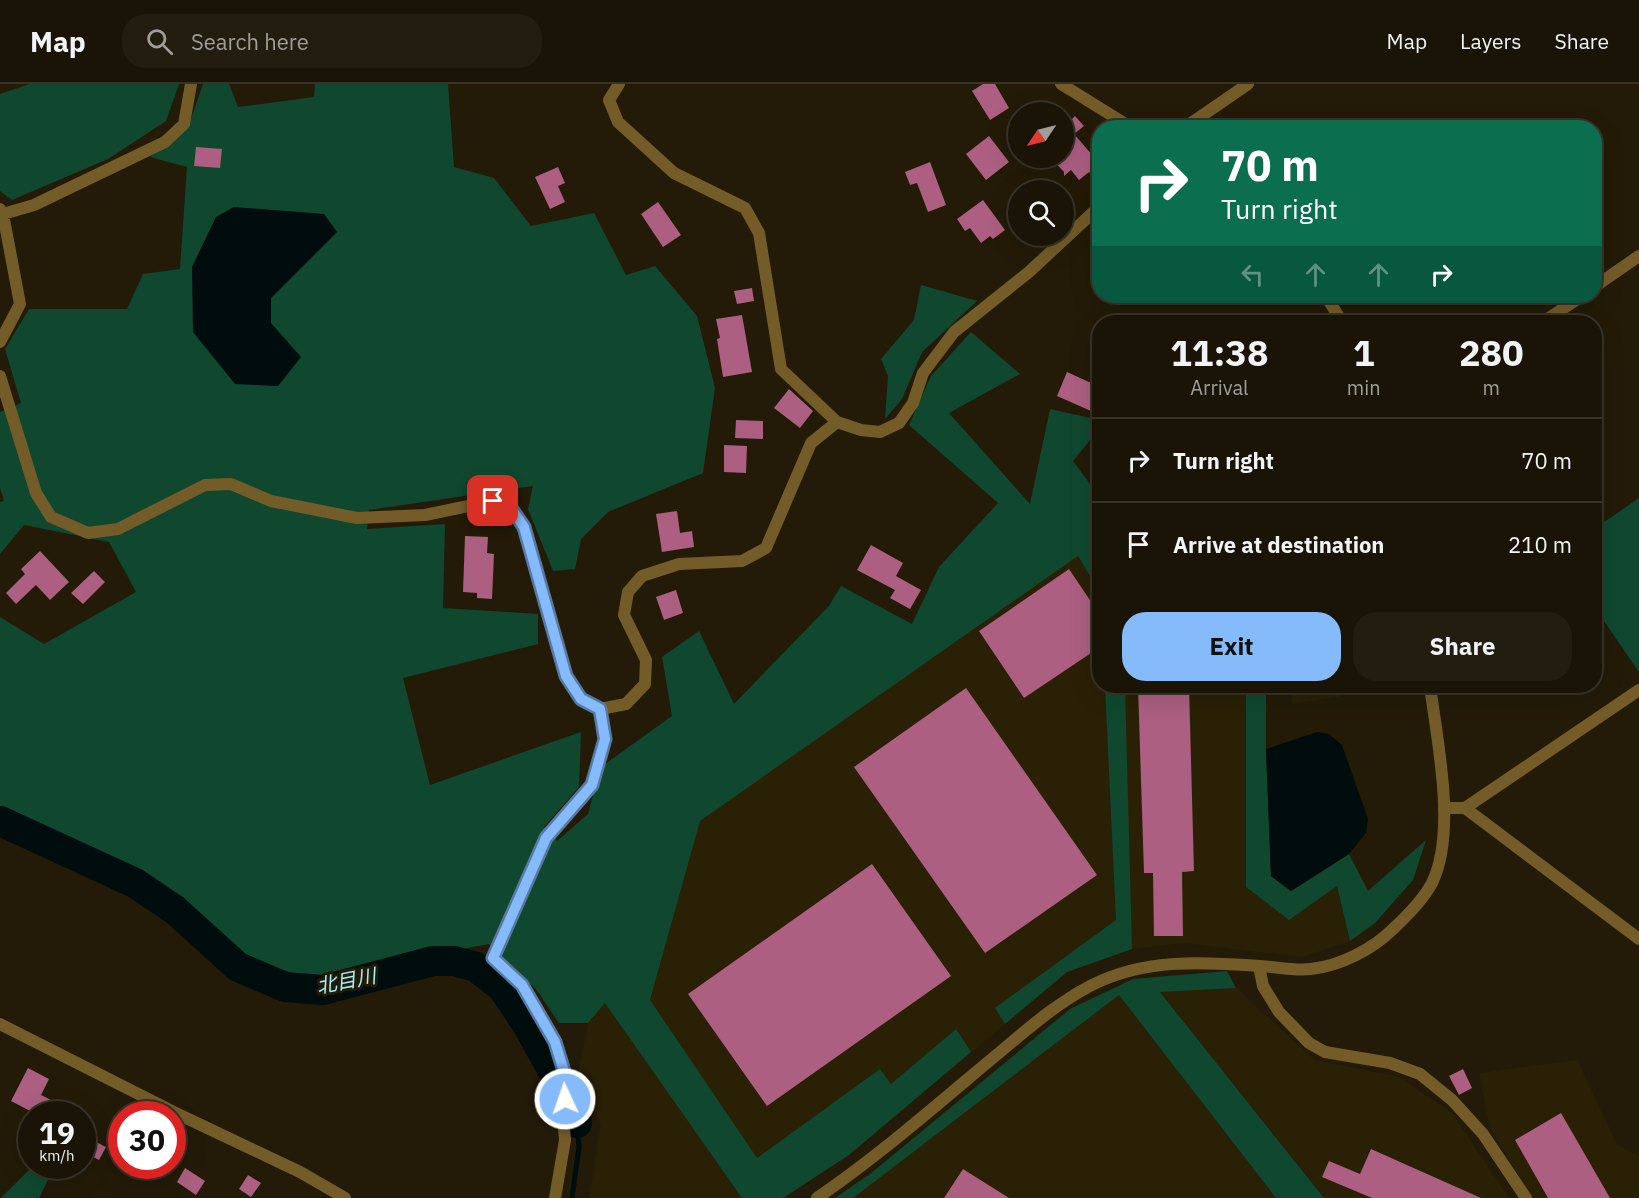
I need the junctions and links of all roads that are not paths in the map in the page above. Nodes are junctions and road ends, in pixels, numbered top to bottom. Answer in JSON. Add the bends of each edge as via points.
{"nodes":[{"id":1,"x":191,"y":84,"type":"edge"},
{"id":2,"x":619,"y":84,"type":"edge"},
{"id":3,"x":1061,"y":84,"type":"edge"},
{"id":4,"x":1248,"y":84,"type":"edge"},
{"id":5,"x":1119,"y":120,"type":"edge"},
{"id":6,"x":1196,"y":120,"type":"edge"},
{"id":7,"x":1,"y":211,"type":"edge"},
{"id":8,"x":1092,"y":213,"type":"edge"},
{"id":9,"x":1639,"y":256,"type":"edge"},
{"id":10,"x":1602,"y":281,"type":"edge"},
{"id":11,"x":1572,"y":303,"type":"edge"},
{"id":12,"x":1554,"y":315,"type":"edge"},
{"id":13,"x":0,"y":342,"type":"edge"},
{"id":14,"x":0,"y":376,"type":"edge"},
{"id":15,"x":837,"y":422,"type":"junction"},
{"id":16,"x":1639,"y":690,"type":"edge"},
{"id":17,"x":1431,"y":693,"type":"edge"},
{"id":18,"x":600,"y":709,"type":"junction"},
{"id":19,"x":1444,"y":808,"type":"junction"},
{"id":20,"x":1466,"y":808,"type":"junction"},
{"id":21,"x":1639,"y":939,"type":"edge"},
{"id":22,"x":1259,"y":966,"type":"junction"},
{"id":23,"x":0,"y":1024,"type":"edge"},
{"id":24,"x":345,"y":1198,"type":"edge"},
{"id":25,"x":555,"y":1198,"type":"edge"},
{"id":26,"x":817,"y":1198,"type":"edge"},
{"id":27,"x":1526,"y":1198,"type":"edge"}],
"edges":[{"from":1,"to":7,"type":"street","via":[[184,123],[165,142],[34,205]]},
{"from":2,"to":15,"type":"street","via":[[609,100],[618,122],[674,173],[745,208],[759,233],[781,369]]},
{"from":3,"to":5,"type":"street"},
{"from":4,"to":6,"type":"street"},
{"from":7,"to":13,"type":"street","via":[[20,304]]},
{"from":8,"to":15,"type":"street","via":[[1029,272],[954,332],[923,373],[913,403],[899,423],[880,432]]},
{"from":9,"to":10,"type":"street"},
{"from":11,"to":12,"type":"street"},
{"from":14,"to":18,"type":"street","via":[[36,493],[51,517],[88,533],[118,529],[205,485],[231,484],[271,501],[357,518],[424,515],[493,501],[513,511],[524,527],[566,676],[581,699]]},
{"from":15,"to":18,"type":"street","via":[[811,443],[766,548],[742,561],[679,564],[642,576],[628,592],[624,615],[646,660],[645,684],[627,704]]},
{"from":16,"to":20,"type":"street"},
{"from":17,"to":19,"type":"street"},
{"from":18,"to":25,"type":"street","via":[[605,739],[592,785],[546,838],[493,958],[522,985],[555,1042],[567,1081],[562,1118],[565,1140]]},
{"from":19,"to":20,"type":"street"},
{"from":19,"to":22,"type":"street","via":[[1441,853],[1432,883],[1385,938],[1352,958],[1311,969]]},
{"from":20,"to":21,"type":"street"},
{"from":22,"to":26,"type":"street","via":[[1195,962],[1139,967],[1093,984],[1047,1013],[864,1166]]},
{"from":22,"to":27,"type":"street","via":[[1263,986],[1279,1012],[1309,1043],[1325,1052],[1390,1063],[1420,1074],[1452,1100],[1483,1134]]},
{"from":23,"to":24,"type":"street"}]}
